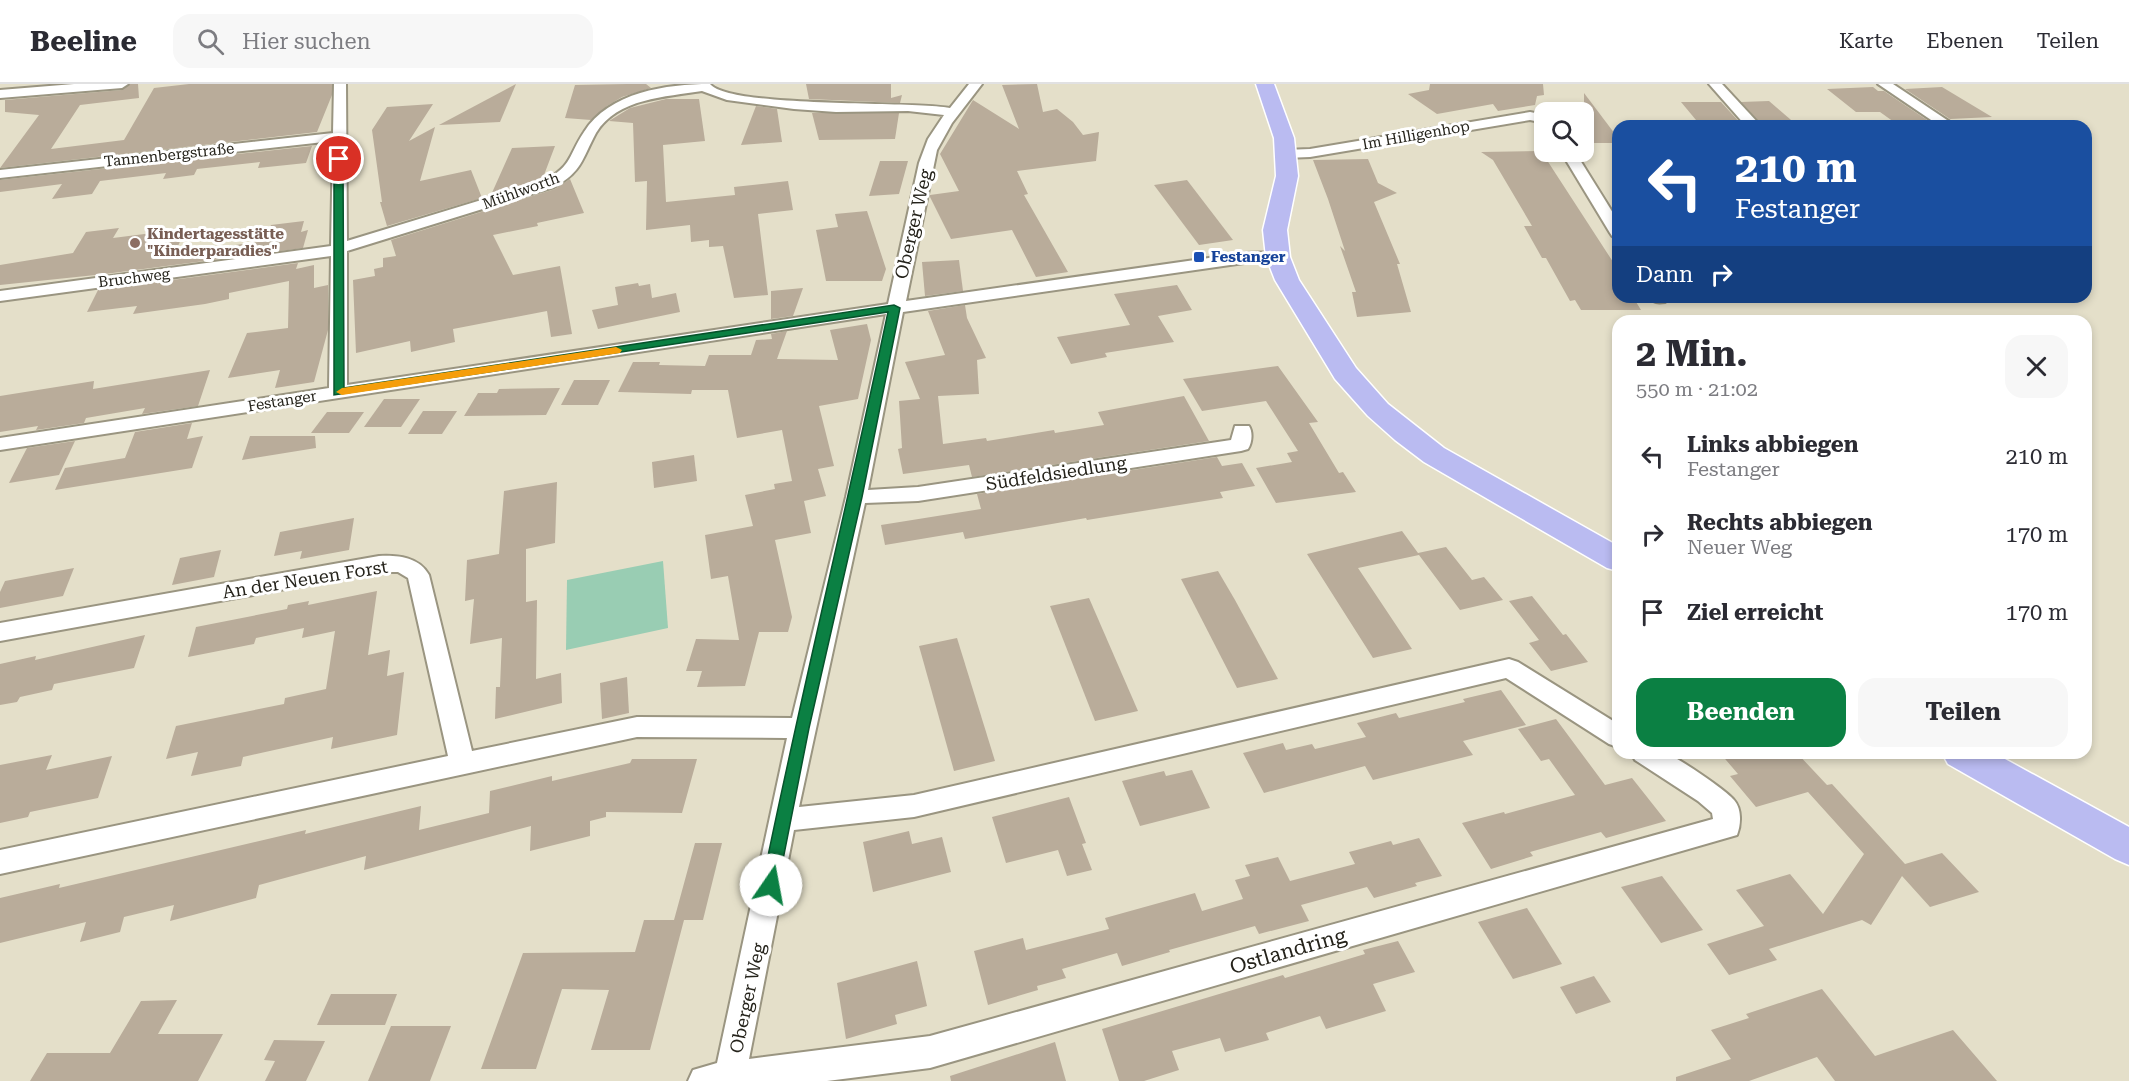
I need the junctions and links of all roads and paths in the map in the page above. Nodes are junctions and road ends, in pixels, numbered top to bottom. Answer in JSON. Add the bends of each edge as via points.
{"nodes":[{"id":1,"x":122,"y":84,"type":"edge"},
{"id":2,"x":340,"y":84,"type":"edge"},
{"id":3,"x":976,"y":84,"type":"edge"},
{"id":4,"x":1265,"y":84,"type":"edge"},
{"id":5,"x":1716,"y":84,"type":"edge"},
{"id":6,"x":1884,"y":84,"type":"edge"},
{"id":7,"x":704,"y":85,"type":"edge"},
{"id":8,"x":0,"y":94,"type":"edge"},
{"id":9,"x":952,"y":112,"type":"junction"},
{"id":10,"x":1534,"y":117,"type":"edge"},
{"id":11,"x":1749,"y":120,"type":"edge"},
{"id":12,"x":1940,"y":120,"type":"edge"},
{"id":13,"x":339,"y":136,"type":"junction"},
{"id":14,"x":1286,"y":154,"type":"junction"},
{"id":15,"x":1574,"y":162,"type":"edge"},
{"id":16,"x":0,"y":174,"type":"edge"},
{"id":17,"x":1612,"y":223,"type":"edge"},
{"id":18,"x":340,"y":249,"type":"junction"},
{"id":19,"x":1278,"y":256,"type":"junction"},
{"id":20,"x":0,"y":296,"type":"edge"},
{"id":21,"x":894,"y":308,"type":"junction"},
{"id":22,"x":338,"y":392,"type":"junction"},
{"id":23,"x":1242,"y":430,"type":"dead end"},
{"id":24,"x":0,"y":444,"type":"edge"},
{"id":25,"x":856,"y":497,"type":"junction"},
{"id":26,"x":1612,"y":557,"type":"edge"},
{"id":27,"x":0,"y":632,"type":"edge"},
{"id":28,"x":802,"y":728,"type":"junction"},
{"id":29,"x":1612,"y":733,"type":"edge"},
{"id":30,"x":1653,"y":759,"type":"edge"},
{"id":31,"x":1972,"y":759,"type":"edge"},
{"id":32,"x":462,"y":762,"type":"junction"},
{"id":33,"x":784,"y":820,"type":"junction"},
{"id":34,"x":2129,"y":847,"type":"edge"},
{"id":35,"x":0,"y":862,"type":"edge"},
{"id":36,"x":721,"y":1080,"type":"edge"}],
"edges":[{"from":1,"to":8,"type":"street"},
{"from":2,"to":13,"type":"street"},
{"from":3,"to":9,"type":"street","name":"Oberger Weg"},
{"from":4,"to":14,"type":"main road","via":[[1281,124]]},
{"from":5,"to":11,"type":"street"},
{"from":6,"to":12,"type":"street"},
{"from":7,"to":9,"type":"street","via":[[711,93],[780,104],[838,108],[903,106]]},
{"from":7,"to":18,"type":"street","name":"Mühlworth","via":[[635,100],[611,110],[594,125],[576,165],[549,184]]},
{"from":9,"to":21,"type":"street","name":"Oberger Weg","via":[[928,156]]},
{"from":10,"to":14,"type":"street","name":"Im Hilligenhop"},
{"from":13,"to":16,"type":"street","name":"Tannenbergstraße"},
{"from":13,"to":18,"type":"street"},
{"from":14,"to":19,"type":"main road","via":[[1287,176],[1275,230]]},
{"from":15,"to":17,"type":"street"},
{"from":18,"to":20,"type":"street","name":"Bruchweg"},
{"from":18,"to":22,"type":"street"},
{"from":19,"to":21,"type":"street","name":"Festanger"},
{"from":19,"to":26,"type":"main road","via":[[1287,280],[1345,373],[1378,410],[1405,434],[1470,477]]},
{"from":21,"to":22,"type":"street","name":"Festanger"},
{"from":21,"to":25,"type":"street","name":"Oberger Weg"},
{"from":22,"to":24,"type":"street","name":"Festanger"},
{"from":23,"to":25,"type":"street","name":"Südfeldsiedlung","via":[[1241,445],[918,494]]},
{"from":25,"to":28,"type":"street","name":"Oberger Weg"},
{"from":27,"to":32,"type":"street","name":"An der Neuen Forst","via":[[398,563],[418,575]]},
{"from":28,"to":32,"type":"street","via":[[640,726]]},
{"from":28,"to":33,"type":"street","name":"Oberger Weg"},
{"from":29,"to":33,"type":"street","via":[[1509,668],[914,806]]},
{"from":30,"to":36,"type":"street","name":"Ostlandring","via":[[1725,808],[1727,827],[930,1052]]},
{"from":31,"to":34,"type":"main road"},
{"from":32,"to":35,"type":"street"},
{"from":33,"to":36,"type":"street","name":"Oberger Weg"}]}
